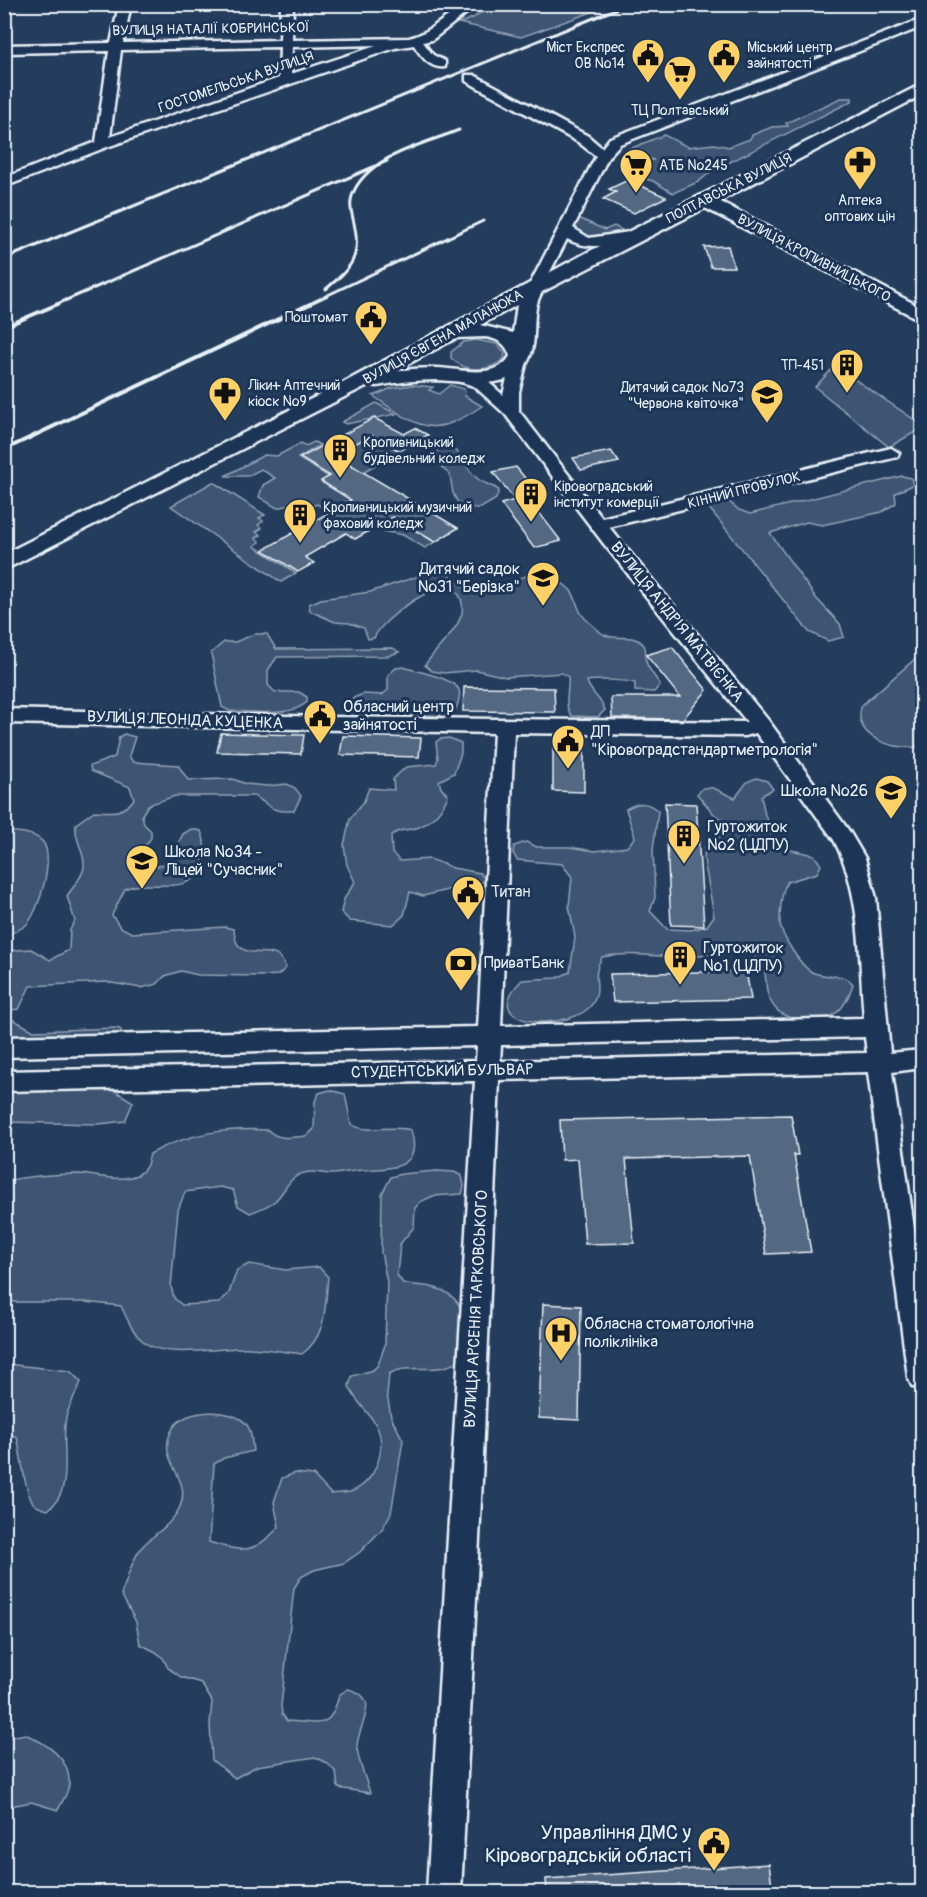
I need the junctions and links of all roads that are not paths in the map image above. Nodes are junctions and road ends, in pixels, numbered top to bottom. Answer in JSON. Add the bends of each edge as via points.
{"nodes":[{"id":1,"x":125,"y":4,"type":"edge"},
{"id":2,"x":287,"y":4,"type":"edge"},
{"id":3,"x":470,"y":5,"type":"edge"},
{"id":4,"x":922,"y":23,"type":"edge"},
{"id":5,"x":417,"y":40,"type":"junction"},
{"id":6,"x":287,"y":42,"type":"junction"},
{"id":7,"x":116,"y":46,"type":"junction"},
{"id":8,"x":4,"y":49,"type":"edge"},
{"id":9,"x":441,"y":64,"type":"dead end"},
{"id":10,"x":470,"y":78,"type":"dead end"},
{"id":11,"x":285,"y":80,"type":"junction"},
{"id":12,"x":922,"y":89,"type":"edge"},
{"id":13,"x":102,"y":144,"type":"junction"},
{"id":14,"x":603,"y":155,"type":"junction"},
{"id":15,"x":4,"y":183,"type":"edge"},
{"id":16,"x":706,"y":201,"type":"junction"},
{"id":17,"x":566,"y":229,"type":"junction"},
{"id":18,"x":636,"y":235,"type":"junction"},
{"id":19,"x":536,"y":286,"type":"junction"},
{"id":20,"x":922,"y":315,"type":"edge"},
{"id":21,"x":444,"y":337,"type":"junction"},
{"id":22,"x":520,"y":357,"type":"junction"},
{"id":23,"x":461,"y":377,"type":"junction"},
{"id":24,"x":346,"y":389,"type":"junction"},
{"id":25,"x":511,"y":411,"type":"junction"},
{"id":26,"x":891,"y":453,"type":"dead end"},
{"id":27,"x":598,"y":524,"type":"junction"},
{"id":28,"x":4,"y":563,"type":"edge"},
{"id":29,"x":4,"y":716,"type":"edge"},
{"id":30,"x":761,"y":725,"type":"junction"},
{"id":31,"x":504,"y":726,"type":"junction"},
{"id":32,"x":490,"y":1035,"type":"junction"},
{"id":33,"x":878,"y":1045,"type":"junction"},
{"id":34,"x":4,"y":1047,"type":"edge"},
{"id":35,"x":922,"y":1059,"type":"edge"},
{"id":36,"x":489,"y":1070,"type":"junction"},
{"id":37,"x":4,"y":1081,"type":"edge"},
{"id":38,"x":922,"y":1377,"type":"edge"},
{"id":39,"x":444,"y":1893,"type":"edge"}],
"edges":[{"from":1,"to":7,"type":"street"},
{"from":2,"to":6,"type":"street"},
{"from":3,"to":5,"type":"street","name":"ГОСТОМЕЛЬСЬКА ВУЛИЦЯ","via":[[444,27]]},
{"from":4,"to":14,"type":"street","name":"ВУЛИЦЯ ЄВГЕНА МАЛАНЮКА","via":[[623,137]]},
{"from":5,"to":6,"type":"street","name":"ВУЛИЦЯ НАТАЛІЇ КОБРИНСЬКОЇ"},
{"from":5,"to":9,"type":"street","via":[[429,58]]},
{"from":5,"to":11,"type":"street","name":"ГОСТОМЕЛЬСЬКА ВУЛИЦЯ"},
{"from":6,"to":7,"type":"street","name":"ВУЛИЦЯ НАТАЛІЇ КОБРИНСЬКОЇ"},
{"from":6,"to":11,"type":"street"},
{"from":7,"to":8,"type":"street","name":"ВУЛИЦЯ НАТАЛІЇ КОБРИНСЬКОЇ"},
{"from":7,"to":13,"type":"street"},
{"from":10,"to":14,"type":"street","via":[[583,139]]},
{"from":11,"to":13,"type":"street","name":"ГОСТОМЕЛЬСЬКА ВУЛИЦЯ"},
{"from":12,"to":16,"type":"main road","name":"ПОЛТАВСЬКА ВУЛИЦЯ"},
{"from":13,"to":15,"type":"street","name":"ГОСТОМЕЛЬСЬКА ВУЛИЦЯ"},
{"from":14,"to":17,"type":"street","name":"ВУЛИЦЯ ЄВГЕНА МАЛАНЮКА"},
{"from":16,"to":18,"type":"main road","name":"ПОЛТАВСЬКА ВУЛИЦЯ"},
{"from":16,"to":20,"type":"main road","name":"ВУЛИЦЯ КРОПИВНИЦЬКОГО"},
{"from":17,"to":18,"type":"street","via":[[573,237],[592,242]]},
{"from":17,"to":19,"type":"street","name":"ВУЛИЦЯ ЄВГЕНА МАЛАНЮКА"},
{"from":18,"to":19,"type":"main road","name":"ПОЛТАВСЬКА ВУЛИЦЯ"},
{"from":19,"to":21,"type":"main road","name":"ВУЛИЦЯ ЄВГЕНА МАЛАНЮКА"},
{"from":19,"to":22,"type":"main road","via":[[524,309]]},
{"from":21,"to":22,"type":"main road","via":[[465,331],[494,333],[514,342]]},
{"from":21,"to":23,"type":"main road","via":[[431,348],[431,359],[440,369]]},
{"from":21,"to":24,"type":"main road","name":"ВУЛИЦЯ ЄВГЕНА МАЛАНЮКА"},
{"from":22,"to":23,"type":"main road","via":[[507,371],[496,375]]},
{"from":22,"to":25,"type":"street","via":[[512,383]]},
{"from":23,"to":24,"type":"main road","via":[[398,376]]},
{"from":23,"to":25,"type":"street","name":"ВУЛИЦЯ АНДРІЯ МАТВІЄНКА","via":[[480,383]]},
{"from":24,"to":28,"type":"main road","name":"ВУЛИЦЯ ЄВГЕНА МАЛАНЮКА"},
{"from":25,"to":27,"type":"street","name":"ВУЛИЦЯ АНДРІЯ МАТВІЄНКА"},
{"from":26,"to":27,"type":"street","name":"КІННИЙ ПРОВУЛОК"},
{"from":27,"to":30,"type":"street","name":"ВУЛИЦЯ АНДРІЯ МАТВІЄНКА"},
{"from":29,"to":31,"type":"street","name":"ВУЛИЦЯ ЛЕОНІДА КУЦЕНКА"},
{"from":30,"to":31,"type":"street","name":"ВУЛИЦЯ ЛЕОНІДА КУЦЕНКА","via":[[745,729]]},
{"from":30,"to":33,"type":"street","name":"ВУЛИЦЯ АНДРІЯ МАТВІЄНКА","via":[[854,858],[865,898]]},
{"from":31,"to":32,"type":"street","name":"ВУЛИЦЯ АРСЕНІЯ ТАРКОВСЬКОГО"},
{"from":32,"to":33,"type":"street","name":"СТУДЕНТСЬКИЙ БУЛЬВАР"},
{"from":32,"to":34,"type":"street","name":"СТУДЕНТСЬКИЙ БУЛЬВАР"},
{"from":32,"to":36,"type":"street","name":"ВУЛИЦЯ АРСЕНІЯ ТАРКОВСЬКОГО"},
{"from":33,"to":35,"type":"street"},
{"from":33,"to":36,"type":"street","name":"СТУДЕНТСЬКИЙ БУЛЬВАР"},
{"from":33,"to":38,"type":"street","name":"ВУЛИЦЯ АНДРІЯ МАТВІЄНКА"},
{"from":36,"to":37,"type":"street","name":"СТУДЕНТСЬКИЙ БУЛЬВАР"},
{"from":36,"to":39,"type":"street","name":"ВУЛИЦЯ АРСЕНІЯ ТАРКОВСЬКОГО"}]}
